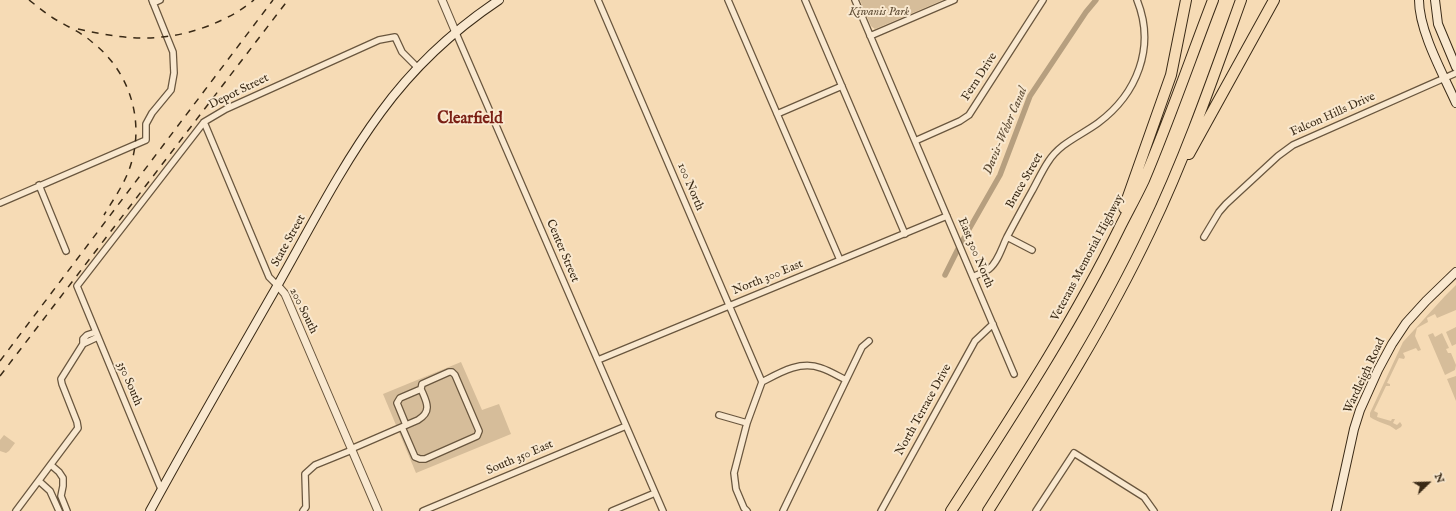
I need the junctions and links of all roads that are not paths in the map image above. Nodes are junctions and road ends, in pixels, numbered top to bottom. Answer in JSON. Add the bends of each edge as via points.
{"nodes":[{"id":1,"x":160,"y":0,"type":"edge"},
{"id":2,"x":442,"y":0,"type":"edge"},
{"id":3,"x":499,"y":0,"type":"edge"},
{"id":4,"x":598,"y":0,"type":"edge"},
{"id":5,"x":728,"y":0,"type":"edge"},
{"id":6,"x":805,"y":0,"type":"edge"},
{"id":7,"x":855,"y":0,"type":"edge"},
{"id":8,"x":954,"y":0,"type":"edge"},
{"id":9,"x":1043,"y":0,"type":"edge"},
{"id":10,"x":1137,"y":0,"type":"edge"},
{"id":11,"x":1186,"y":0,"type":"edge"},
{"id":12,"x":1213,"y":0,"type":"edge"},
{"id":13,"x":1241,"y":0,"type":"edge"},
{"id":14,"x":1274,"y":0,"type":"edge"},
{"id":15,"x":1419,"y":0,"type":"edge"},
{"id":16,"x":1435,"y":0,"type":"edge"},
{"id":17,"x":153,"y":1,"type":"edge"},
{"id":18,"x":456,"y":32,"type":"junction"},
{"id":19,"x":870,"y":36,"type":"junction"},
{"id":20,"x":1456,"y":67,"type":"edge"},
{"id":21,"x":418,"y":68,"type":"junction"},
{"id":22,"x":1456,"y":73,"type":"edge"},
{"id":23,"x":1445,"y":78,"type":"junction"},
{"id":24,"x":842,"y":86,"type":"junction"},
{"id":25,"x":1456,"y":103,"type":"edge"},
{"id":26,"x":777,"y":114,"type":"junction"},
{"id":27,"x":204,"y":122,"type":"junction"},
{"id":28,"x":915,"y":141,"type":"junction"},
{"id":29,"x":39,"y":185,"type":"junction"},
{"id":30,"x":1166,"y":196,"type":"junction"},
{"id":31,"x":0,"y":203,"type":"edge"},
{"id":32,"x":947,"y":216,"type":"junction"},
{"id":33,"x":905,"y":234,"type":"junction"},
{"id":34,"x":1007,"y":237,"type":"junction"},
{"id":35,"x":1204,"y":237,"type":"dead end"},
{"id":36,"x":1032,"y":250,"type":"dead end"},
{"id":37,"x":1109,"y":250,"type":"junction"},
{"id":38,"x":66,"y":251,"type":"dead end"},
{"id":39,"x":840,"y":260,"type":"junction"},
{"id":40,"x":1456,"y":272,"type":"edge"},
{"id":41,"x":973,"y":277,"type":"junction"},
{"id":42,"x":76,"y":286,"type":"joint"},
{"id":43,"x":278,"y":286,"type":"junction"},
{"id":44,"x":729,"y":306,"type":"junction"},
{"id":45,"x":993,"y":324,"type":"junction"},
{"id":46,"x":97,"y":334,"type":"junction"},
{"id":47,"x":869,"y":341,"type":"dead end"},
{"id":48,"x":598,"y":360,"type":"junction"},
{"id":49,"x":1014,"y":374,"type":"dead end"},
{"id":50,"x":846,"y":380,"type":"junction"},
{"id":51,"x":762,"y":382,"type":"junction"},
{"id":52,"x":421,"y":389,"type":"junction"},
{"id":53,"x":718,"y":415,"type":"dead end"},
{"id":54,"x":747,"y":423,"type":"junction"},
{"id":55,"x":404,"y":426,"type":"junction"},
{"id":56,"x":626,"y":426,"type":"junction"},
{"id":57,"x":351,"y":449,"type":"junction"},
{"id":58,"x":51,"y":465,"type":"junction"},
{"id":59,"x":38,"y":481,"type":"junction"},
{"id":60,"x":162,"y":489,"type":"junction"},
{"id":61,"x":655,"y":493,"type":"junction"},
{"id":62,"x":16,"y":511,"type":"edge"},
{"id":63,"x":60,"y":511,"type":"edge"},
{"id":64,"x":67,"y":511,"type":"edge"},
{"id":65,"x":150,"y":511,"type":"edge"},
{"id":66,"x":304,"y":511,"type":"edge"},
{"id":67,"x":378,"y":511,"type":"edge"},
{"id":68,"x":423,"y":511,"type":"edge"},
{"id":69,"x":612,"y":511,"type":"edge"},
{"id":70,"x":663,"y":511,"type":"edge"},
{"id":71,"x":747,"y":511,"type":"edge"},
{"id":72,"x":783,"y":511,"type":"edge"},
{"id":73,"x":881,"y":511,"type":"edge"},
{"id":74,"x":951,"y":511,"type":"edge"},
{"id":75,"x":988,"y":511,"type":"edge"},
{"id":76,"x":1036,"y":511,"type":"edge"},
{"id":77,"x":1154,"y":511,"type":"edge"},
{"id":78,"x":1336,"y":511,"type":"edge"}],
"edges":[{"from":1,"to":17,"type":"street"},
{"from":2,"to":18,"type":"street","name":"Center Street"},
{"from":3,"to":18,"type":"main road","name":"State Street"},
{"from":4,"to":44,"type":"street","name":"100 North"},
{"from":5,"to":26,"type":"street"},
{"from":6,"to":24,"type":"street"},
{"from":7,"to":19,"type":"street","name":"East 300 North"},
{"from":8,"to":19,"type":"street"},
{"from":9,"to":28,"type":"street","name":"Fern Drive","via":[[969,115]]},
{"from":10,"to":34,"type":"street","name":"Bruce Street","via":[[1141,10],[1145,42],[1142,61],[1130,91],[1116,108],[1099,122],[1057,150]]},
{"from":11,"to":37,"type":"highway","via":[[1171,75]]},
{"from":12,"to":37,"type":"highway","name":"Veterans Memorial Highway","via":[[1143,181]]},
{"from":13,"to":30,"type":"highway"},
{"from":14,"to":30,"type":"highway"},
{"from":15,"to":23,"type":"main road","via":[[1422,26]]},
{"from":16,"to":20,"type":"main road","via":[[1439,27]]},
{"from":17,"to":29,"type":"street","via":[[173,52],[174,73],[171,90],[146,124],[146,140]]},
{"from":18,"to":21,"type":"main road","name":"State Street"},
{"from":18,"to":48,"type":"street","name":"Center Street"},
{"from":19,"to":28,"type":"street","name":"East 300 North"},
{"from":21,"to":27,"type":"street","name":"Depot Street","via":[[402,52],[395,37],[379,40],[226,109]]},
{"from":21,"to":43,"type":"main road","name":"State Street","via":[[361,140]]},
{"from":22,"to":23,"type":"street","name":"Falcon Hills Drive"},
{"from":23,"to":25,"type":"main road"},
{"from":23,"to":35,"type":"street","name":"Falcon Hills Drive","via":[[1293,145],[1226,204]]},
{"from":24,"to":26,"type":"street"},
{"from":24,"to":33,"type":"street"},
{"from":26,"to":39,"type":"street"},
{"from":27,"to":42,"type":"street","name":"Depot Street"},
{"from":27,"to":43,"type":"street","name":"200 South","via":[[269,277]]},
{"from":28,"to":32,"type":"street","name":"East 300 North"},
{"from":29,"to":31,"type":"street"},
{"from":29,"to":38,"type":"street"},
{"from":30,"to":75,"type":"highway","via":[[1116,299]]},
{"from":32,"to":33,"type":"street","name":"North 300 East"},
{"from":32,"to":41,"type":"street","name":"East 300 North"},
{"from":33,"to":39,"type":"street","name":"North 300 East"},
{"from":34,"to":36,"type":"street"},
{"from":34,"to":41,"type":"street","name":"Bruce Street","via":[[990,269]]},
{"from":37,"to":74,"type":"highway","name":"Veterans Memorial Highway","via":[[1028,391]]},
{"from":39,"to":44,"type":"street","name":"North 300 East"},
{"from":40,"to":78,"type":"main road","name":"Wardleigh Road","via":[[1406,323],[1378,370],[1354,428]]},
{"from":41,"to":45,"type":"street","name":"East 300 North"},
{"from":42,"to":46,"type":"street","name":"350 South"},
{"from":43,"to":57,"type":"street","name":"200 South","via":[[285,294]]},
{"from":43,"to":60,"type":"main road","name":"State Street"},
{"from":44,"to":48,"type":"street","name":"North 300 East"},
{"from":44,"to":51,"type":"street","name":"100 North"},
{"from":45,"to":49,"type":"street","name":"East 300 North"},
{"from":45,"to":73,"type":"street","name":"North Terrace Drive","via":[[975,341]]},
{"from":46,"to":58,"type":"street","via":[[83,339],[61,381],[78,428]]},
{"from":46,"to":60,"type":"street","name":"350 South"},
{"from":47,"to":50,"type":"street","via":[[862,347]]},
{"from":48,"to":56,"type":"street","name":"Center Street"},
{"from":50,"to":51,"type":"street","via":[[820,367],[804,365],[783,371]]},
{"from":50,"to":72,"type":"street"},
{"from":51,"to":54,"type":"street"},
{"from":52,"to":55,"type":"street","via":[[428,410],[422,418]]},
{"from":52,"to":55,"type":"street","via":[[398,400]]},
{"from":52,"to":55,"type":"street","via":[[422,384],[452,372],[479,431],[478,434],[420,459],[415,457]]},
{"from":53,"to":54,"type":"street"},
{"from":54,"to":71,"type":"street","via":[[734,473],[736,489]]},
{"from":55,"to":57,"type":"street"},
{"from":56,"to":61,"type":"street","name":"Center Street"},
{"from":56,"to":68,"type":"street","name":"South 350 East"},
{"from":57,"to":66,"type":"street","via":[[316,465],[305,474]]},
{"from":57,"to":67,"type":"street","name":"200 South"},
{"from":58,"to":59,"type":"street"},
{"from":58,"to":64,"type":"street","via":[[63,478],[61,496]]},
{"from":59,"to":62,"type":"street"},
{"from":59,"to":63,"type":"street","via":[[50,491]]},
{"from":60,"to":65,"type":"main road","name":"State Street"},
{"from":61,"to":69,"type":"street"},
{"from":61,"to":70,"type":"street","name":"Center Street"},
{"from":76,"to":77,"type":"street","via":[[1074,454],[1144,497]]}]}
